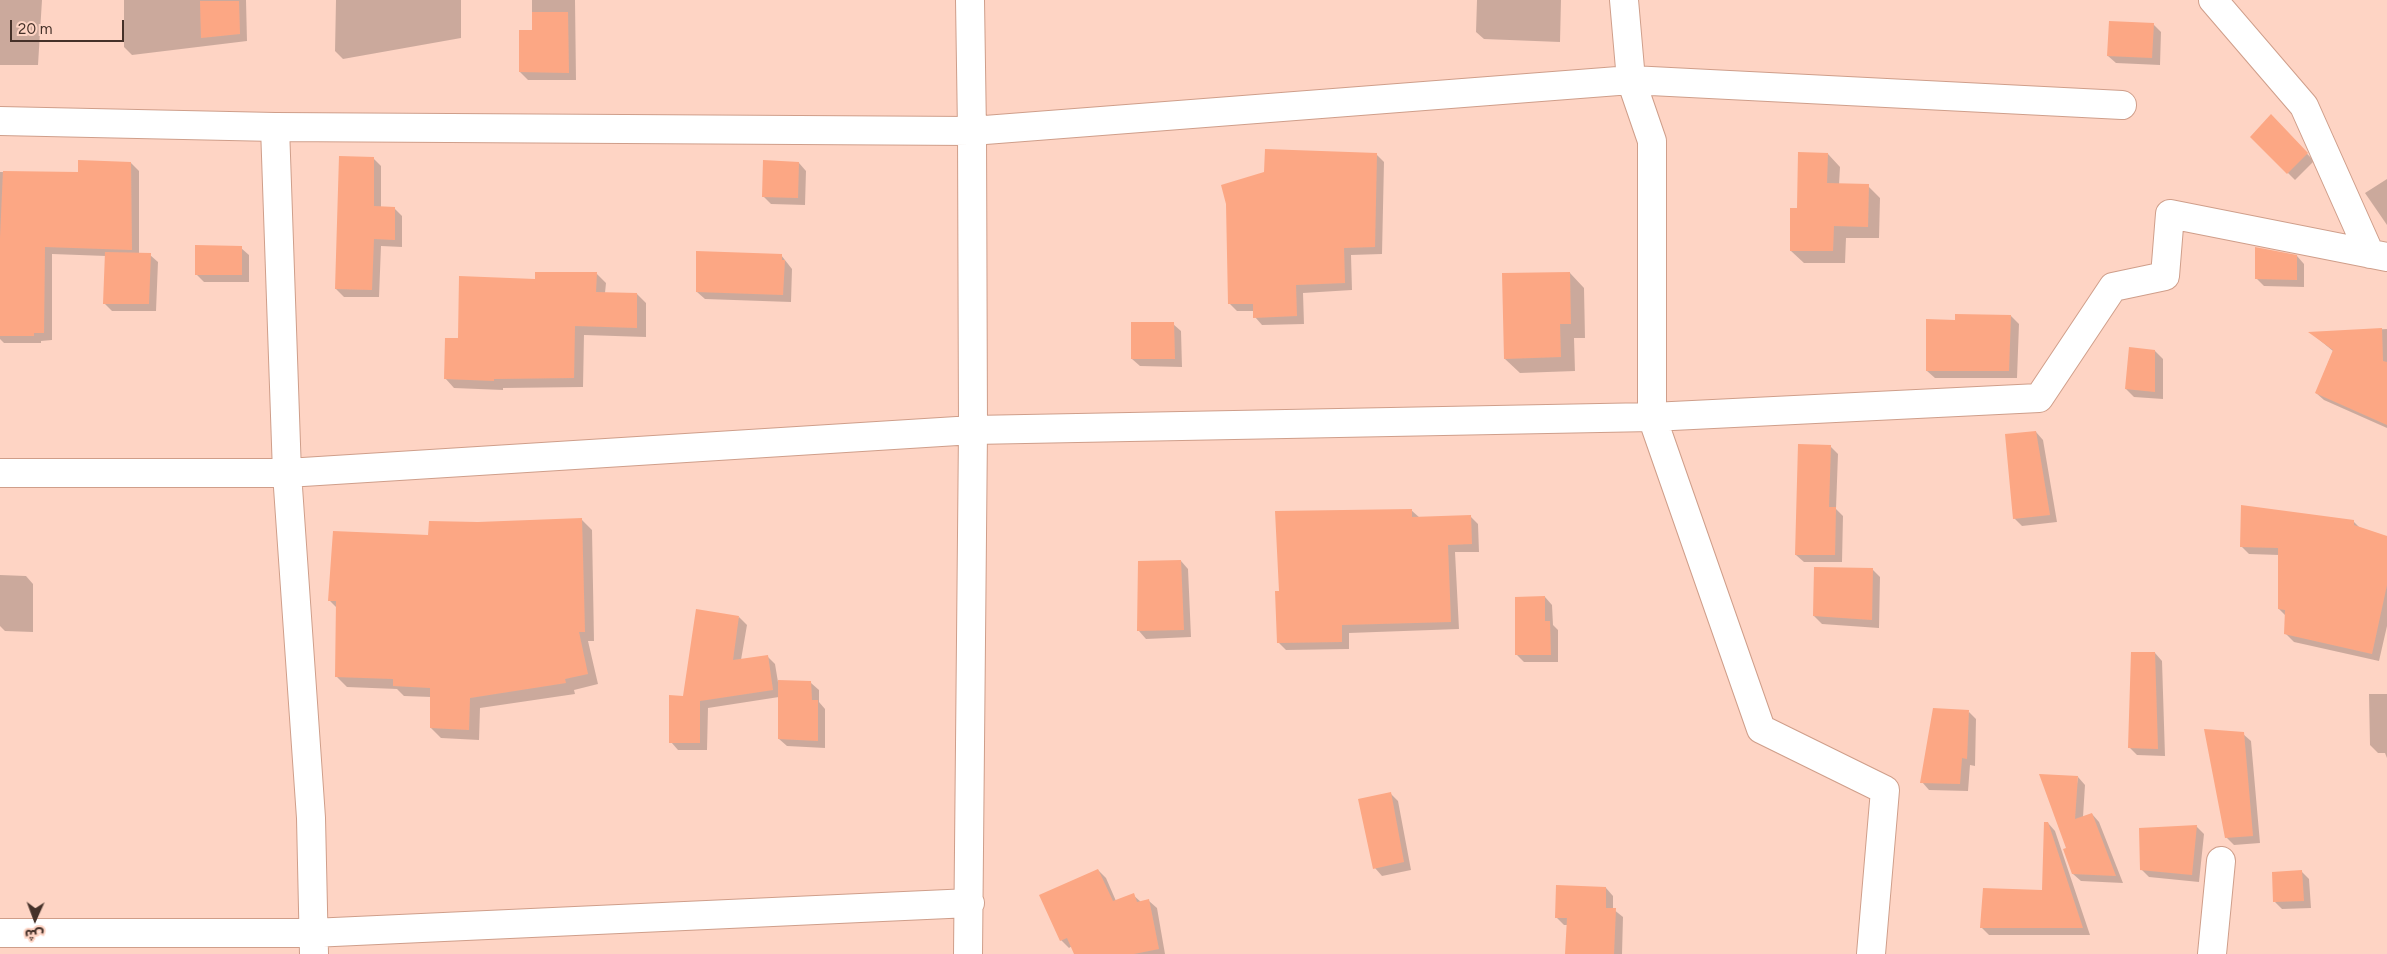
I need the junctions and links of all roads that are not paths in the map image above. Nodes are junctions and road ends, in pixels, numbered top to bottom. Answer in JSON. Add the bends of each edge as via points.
{"nodes":[{"id":1,"x":970,"y":0,"type":"edge"},
{"id":2,"x":1624,"y":0,"type":"edge"},
{"id":3,"x":2213,"y":0,"type":"edge"},
{"id":4,"x":1631,"y":80,"type":"junction"},
{"id":5,"x":2122,"y":105,"type":"dead end"},
{"id":6,"x":0,"y":122,"type":"edge"},
{"id":7,"x":275,"y":127,"type":"junction"},
{"id":8,"x":972,"y":131,"type":"junction"},
{"id":9,"x":2379,"y":255,"type":"edge"},
{"id":10,"x":1652,"y":417,"type":"junction"},
{"id":11,"x":973,"y":430,"type":"junction"},
{"id":12,"x":0,"y":473,"type":"edge"},
{"id":13,"x":287,"y":473,"type":"junction"},
{"id":14,"x":2221,"y":861,"type":"dead end"},
{"id":15,"x":970,"y":903,"type":"junction"},
{"id":16,"x":0,"y":933,"type":"edge"},
{"id":17,"x":313,"y":944,"type":"edge"},
{"id":18,"x":968,"y":954,"type":"edge"},
{"id":19,"x":1871,"y":954,"type":"edge"},
{"id":20,"x":2212,"y":954,"type":"edge"}],
"edges":[{"from":1,"to":8,"type":"street"},
{"from":2,"to":4,"type":"street"},
{"from":3,"to":9,"type":"street","via":[[2304,106]]},
{"from":4,"to":5,"type":"street"},
{"from":4,"to":8,"type":"street"},
{"from":4,"to":10,"type":"street","via":[[1652,141]]},
{"from":6,"to":7,"type":"street"},
{"from":7,"to":8,"type":"street"},
{"from":7,"to":13,"type":"street"},
{"from":8,"to":11,"type":"street"},
{"from":9,"to":10,"type":"street","via":[[2170,214],[2165,276],[2113,286],[2040,398]]},
{"from":10,"to":11,"type":"street"},
{"from":10,"to":19,"type":"street","via":[[1761,728],[1885,790]]},
{"from":11,"to":13,"type":"street"},
{"from":11,"to":15,"type":"street"},
{"from":12,"to":13,"type":"street"},
{"from":13,"to":17,"type":"street","via":[[311,818]]},
{"from":14,"to":20,"type":"street"},
{"from":15,"to":17,"type":"street"},
{"from":15,"to":18,"type":"street"},
{"from":16,"to":17,"type":"street"}]}
